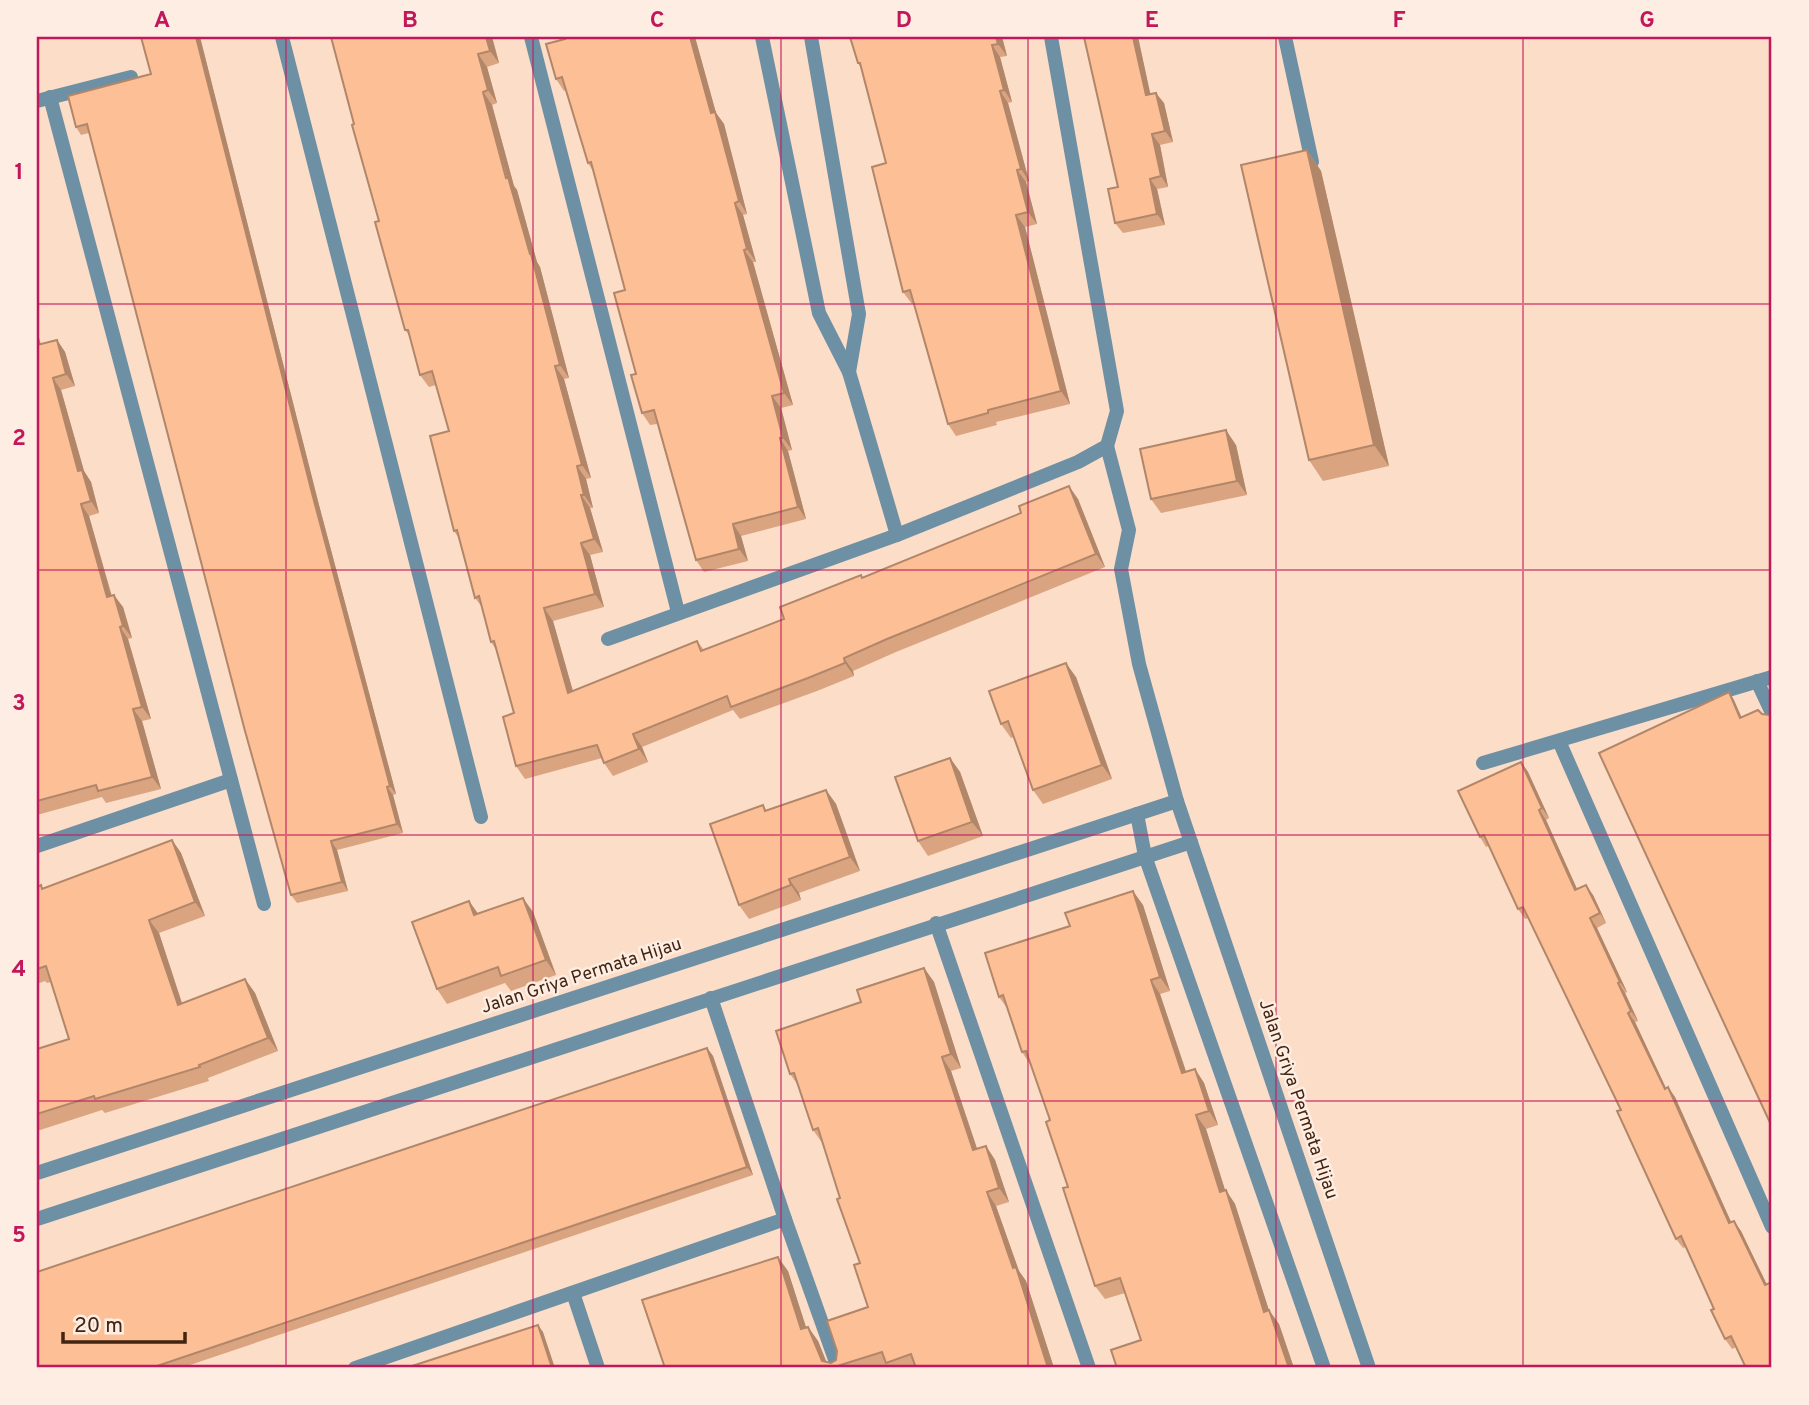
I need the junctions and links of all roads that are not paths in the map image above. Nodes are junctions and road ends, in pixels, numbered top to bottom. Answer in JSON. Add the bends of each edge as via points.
{"nodes":[{"id":1,"x":282,"y":37,"type":"edge"},
{"id":2,"x":531,"y":37,"type":"edge"},
{"id":3,"x":762,"y":37,"type":"edge"},
{"id":4,"x":811,"y":37,"type":"edge"},
{"id":5,"x":1051,"y":37,"type":"edge"},
{"id":6,"x":1285,"y":37,"type":"edge"},
{"id":7,"x":131,"y":77,"type":"edge"},
{"id":8,"x":43,"y":99,"type":"edge"},
{"id":9,"x":1312,"y":162,"type":"edge"},
{"id":10,"x":849,"y":372,"type":"junction"},
{"id":11,"x":1107,"y":446,"type":"junction"},
{"id":12,"x":897,"y":535,"type":"junction"},
{"id":13,"x":678,"y":612,"type":"junction"},
{"id":14,"x":608,"y":639,"type":"dead end"},
{"id":15,"x":1772,"y":677,"type":"edge"},
{"id":16,"x":1757,"y":681,"type":"junction"},
{"id":17,"x":1772,"y":713,"type":"edge"},
{"id":18,"x":1559,"y":741,"type":"junction"},
{"id":19,"x":1483,"y":763,"type":"dead end"},
{"id":20,"x":231,"y":780,"type":"junction"},
{"id":21,"x":1177,"y":801,"type":"junction"},
{"id":22,"x":1137,"y":814,"type":"junction"},
{"id":23,"x":481,"y":817,"type":"dead end"},
{"id":24,"x":1191,"y":842,"type":"junction"},
{"id":25,"x":37,"y":846,"type":"edge"},
{"id":26,"x":1145,"y":856,"type":"junction"},
{"id":27,"x":264,"y":904,"type":"dead end"},
{"id":28,"x":936,"y":923,"type":"junction"},
{"id":29,"x":711,"y":998,"type":"junction"},
{"id":30,"x":37,"y":1173,"type":"edge"},
{"id":31,"x":37,"y":1219,"type":"edge"},
{"id":32,"x":785,"y":1219,"type":"junction"},
{"id":33,"x":1772,"y":1227,"type":"edge"},
{"id":34,"x":573,"y":1293,"type":"junction"},
{"id":35,"x":371,"y":1366,"type":"edge"},
{"id":36,"x":355,"y":1368,"type":"edge"},
{"id":37,"x":598,"y":1368,"type":"edge"},
{"id":38,"x":838,"y":1368,"type":"edge"},
{"id":39,"x":1089,"y":1368,"type":"edge"},
{"id":40,"x":1324,"y":1368,"type":"edge"},
{"id":41,"x":1369,"y":1368,"type":"edge"}],
"edges":[{"from":1,"to":23,"type":"street"},
{"from":2,"to":13,"type":"street"},
{"from":3,"to":10,"type":"street","via":[[818,313]]},
{"from":4,"to":10,"type":"street","via":[[859,314]]},
{"from":5,"to":11,"type":"street","via":[[1117,411]]},
{"from":6,"to":9,"type":"street"},
{"from":7,"to":8,"type":"street"},
{"from":8,"to":20,"type":"street"},
{"from":10,"to":12,"type":"street"},
{"from":11,"to":12,"type":"street"},
{"from":11,"to":21,"type":"street","via":[[1129,530],[1121,569],[1139,664]]},
{"from":12,"to":13,"type":"street"},
{"from":13,"to":14,"type":"street"},
{"from":15,"to":16,"type":"street"},
{"from":16,"to":17,"type":"street"},
{"from":16,"to":18,"type":"street"},
{"from":18,"to":19,"type":"street"},
{"from":18,"to":33,"type":"street"},
{"from":20,"to":25,"type":"street"},
{"from":20,"to":27,"type":"street"},
{"from":21,"to":22,"type":"street","name":"Jalan Griya Permata Hijau"},
{"from":21,"to":24,"type":"street","name":"Jalan Griya Permata Hijau"},
{"from":22,"to":26,"type":"street"},
{"from":22,"to":30,"type":"street","name":"Jalan Griya Permata Hijau"},
{"from":24,"to":26,"type":"street"},
{"from":24,"to":41,"type":"street","name":"Jalan Griya Permata Hijau"},
{"from":26,"to":28,"type":"street"},
{"from":26,"to":40,"type":"street"},
{"from":28,"to":29,"type":"street"},
{"from":28,"to":39,"type":"street"},
{"from":29,"to":31,"type":"street"},
{"from":29,"to":32,"type":"street"},
{"from":32,"to":34,"type":"street"},
{"from":32,"to":38,"type":"street"},
{"from":34,"to":35,"type":"street"},
{"from":34,"to":37,"type":"street"},
{"from":35,"to":36,"type":"street"}]}
